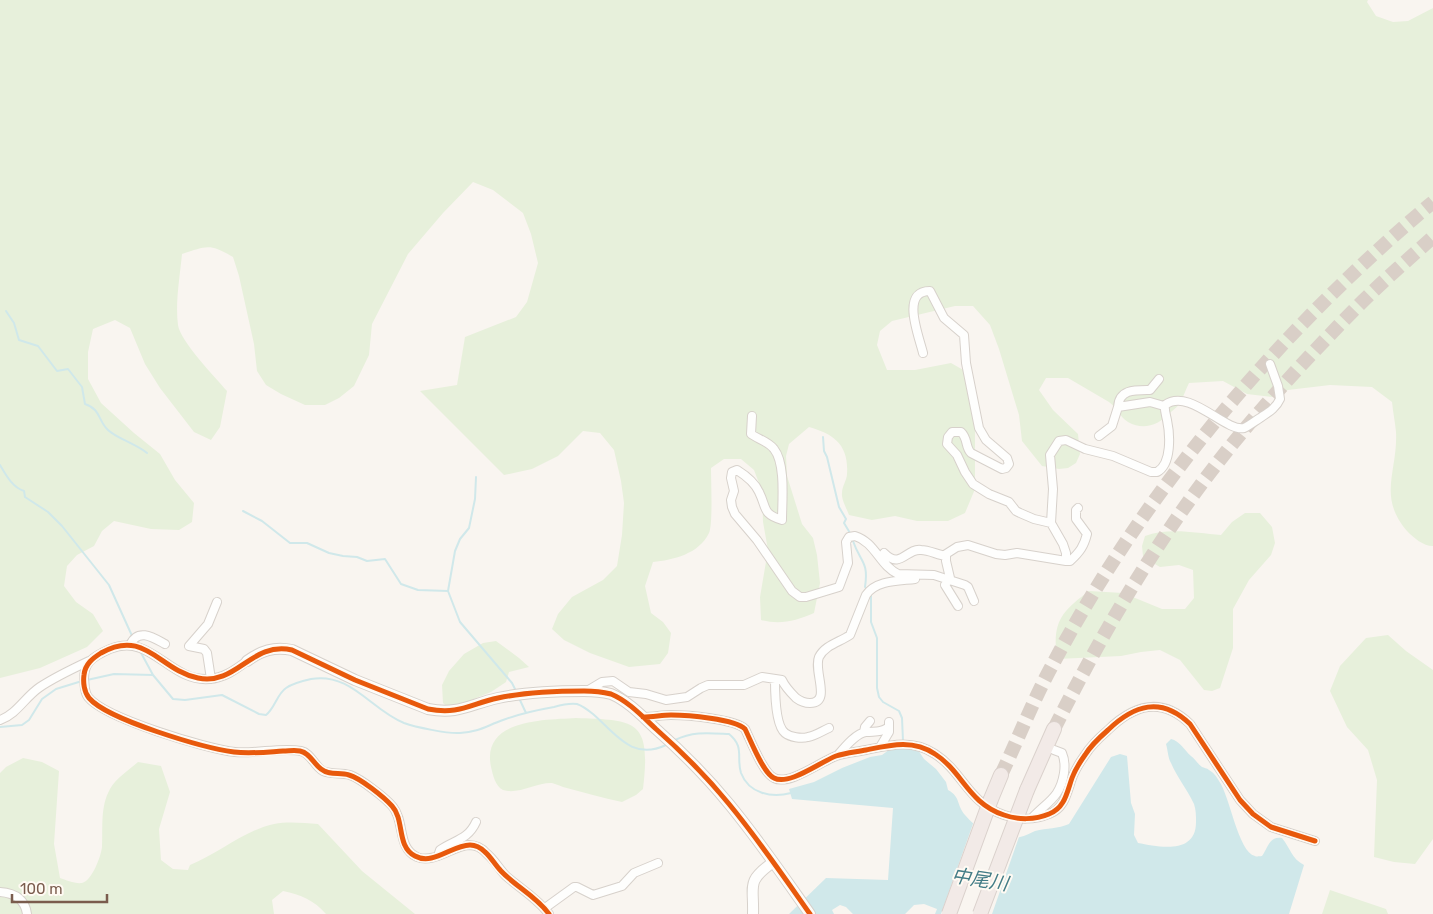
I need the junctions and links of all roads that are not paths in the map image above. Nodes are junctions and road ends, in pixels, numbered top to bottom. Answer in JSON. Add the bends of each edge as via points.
{"nodes":[{"id":1,"x":923,"y":353,"type":"dead end"},
{"id":2,"x":1270,"y":364,"type":"dead end"},
{"id":3,"x":1159,"y":379,"type":"dead end"},
{"id":4,"x":1164,"y":406,"type":"junction"},
{"id":5,"x":1118,"y":407,"type":"junction"},
{"id":6,"x":752,"y":416,"type":"dead end"},
{"id":7,"x":1099,"y":436,"type":"dead end"},
{"id":8,"x":1078,"y":508,"type":"dead end"},
{"id":9,"x":1051,"y":522,"type":"junction"},
{"id":10,"x":884,"y":553,"type":"dead end"},
{"id":11,"x":946,"y":556,"type":"junction"},
{"id":12,"x":1066,"y":560,"type":"junction"},
{"id":13,"x":947,"y":583,"type":"junction"},
{"id":14,"x":974,"y":601,"type":"dead end"},
{"id":15,"x":217,"y":602,"type":"dead end"},
{"id":16,"x":958,"y":606,"type":"dead end"},
{"id":17,"x":133,"y":642,"type":"junction"},
{"id":18,"x":165,"y":644,"type":"dead end"},
{"id":19,"x":89,"y":662,"type":"junction"},
{"id":20,"x":246,"y":662,"type":"joint"},
{"id":21,"x":211,"y":679,"type":"junction"},
{"id":22,"x":775,"y":680,"type":"junction"},
{"id":23,"x":586,"y":691,"type":"junction"},
{"id":24,"x":643,"y":718,"type":"junction"},
{"id":25,"x":0,"y":720,"type":"edge"},
{"id":26,"x":870,"y":721,"type":"dead end"},
{"id":27,"x":829,"y":728,"type":"dead end"},
{"id":28,"x":1054,"y":729,"type":"tunnel mouth"},
{"id":29,"x":864,"y":732,"type":"junction"},
{"id":30,"x":884,"y":746,"type":"junction"},
{"id":31,"x":1054,"y":750,"type":"dead end"},
{"id":32,"x":838,"y":755,"type":"junction"},
{"id":33,"x":1001,"y":775,"type":"tunnel mouth"},
{"id":34,"x":1032,"y":818,"type":"junction"},
{"id":35,"x":476,"y":822,"type":"dead end"},
{"id":36,"x":1315,"y":841,"type":"dead end"},
{"id":37,"x":438,"y":856,"type":"junction"},
{"id":38,"x":658,"y":863,"type":"dead end"},
{"id":39,"x":772,"y":863,"type":"junction"},
{"id":40,"x":0,"y":892,"type":"edge"},
{"id":41,"x":547,"y":911,"type":"edge"},
{"id":42,"x":27,"y":914,"type":"edge"},
{"id":43,"x":753,"y":914,"type":"edge"},
{"id":44,"x":810,"y":914,"type":"edge"},
{"id":45,"x":949,"y":914,"type":"edge"},
{"id":46,"x":980,"y":914,"type":"edge"}],
"edges":[{"from":1,"to":9,"type":"street","via":[[914,318],[914,300],[922,291],[930,291],[944,318],[964,335],[979,428],[986,440],[1007,458],[1008,464],[1002,469],[971,453],[960,432],[952,432],[947,444],[973,484],[1009,502],[1020,513]]},
{"from":2,"to":4,"type":"street","via":[[1280,399],[1274,409],[1244,428],[1236,428],[1177,400]]},
{"from":3,"to":5,"type":"street","via":[[1150,390],[1134,390],[1121,397]]},
{"from":4,"to":5,"type":"street","via":[[1150,402]]},
{"from":4,"to":9,"type":"street","via":[[1168,450],[1165,465],[1157,472],[1066,440],[1055,445],[1050,455]]},
{"from":5,"to":7,"type":"street","via":[[1112,426]]},
{"from":6,"to":13,"type":"street","via":[[751,434],[775,450],[778,458],[782,476],[782,520],[769,516],[759,491],[736,470],[731,478],[734,492],[732,507],[792,591],[806,596],[839,587],[848,563],[846,542],[851,536],[860,537],[887,567],[898,574],[934,575]]},
{"from":8,"to":12,"type":"street","via":[[1076,519],[1087,534],[1079,553],[1070,561]]},
{"from":9,"to":12,"type":"street","via":[[1064,544]]},
{"from":10,"to":11,"type":"street","via":[[896,560],[920,549]]},
{"from":11,"to":12,"type":"street","via":[[950,550],[968,545],[996,554],[1017,553]]},
{"from":11,"to":13,"type":"street","via":[[950,578]]},
{"from":13,"to":14,"type":"street","via":[[968,587]]},
{"from":13,"to":16,"type":"street"},
{"from":13,"to":22,"type":"street","via":[[916,579],[880,584],[870,590],[850,635],[826,649],[819,658],[817,666],[822,693],[816,702],[798,700],[782,680]]},
{"from":15,"to":21,"type":"street","via":[[208,624],[189,646],[204,649],[207,653]]},
{"from":17,"to":18,"type":"street","via":[[144,634]]},
{"from":17,"to":19,"type":"street"},
{"from":17,"to":21,"type":"street","via":[[187,675]]},
{"from":19,"to":25,"type":"street","via":[[38,688]]},
{"from":19,"to":37,"type":"street","via":[[84,674],[89,699],[110,713],[169,736],[235,752],[305,752],[322,770],[356,778],[392,806],[405,846],[411,853],[422,859]]},
{"from":20,"to":21,"type":"street","via":[[224,676]]},
{"from":20,"to":23,"type":"street","via":[[272,648],[282,647],[355,680],[440,712],[453,712],[524,694]]},
{"from":22,"to":23,"type":"street","via":[[762,677],[744,685],[708,685],[687,697],[666,700],[629,692],[613,681],[602,682]]},
{"from":22,"to":27,"type":"street","via":[[775,699],[784,732],[806,738]]},
{"from":23,"to":24,"type":"street","via":[[610,694]]},
{"from":24,"to":32,"type":"street","via":[[670,715],[730,721],[742,726],[766,771],[780,780],[796,776]]},
{"from":24,"to":39,"type":"street","via":[[678,749],[729,804]]},
{"from":26,"to":29,"type":"street"},
{"from":28,"to":46,"type":"highway","bridge":true,"via":[[1026,790]]},
{"from":29,"to":30,"type":"street","via":[[881,732],[889,724]]},
{"from":29,"to":32,"type":"street"},
{"from":30,"to":32,"type":"street"},
{"from":30,"to":34,"type":"street","via":[[902,744],[925,748],[950,767],[988,809],[1013,818]]},
{"from":31,"to":34,"type":"street","via":[[1062,753],[1064,758],[1062,782],[1058,792]]},
{"from":33,"to":45,"type":"highway","bridge":true},
{"from":34,"to":36,"type":"street","via":[[1059,809],[1086,753],[1117,721],[1136,709],[1154,706],[1182,716],[1190,724],[1240,800],[1253,814],[1271,827]]},
{"from":35,"to":37,"type":"street","via":[[464,838],[440,850]]},
{"from":37,"to":41,"type":"street","via":[[467,845],[480,848],[512,882]]},
{"from":38,"to":41,"type":"street","via":[[634,873],[622,886],[604,893],[590,895],[574,887]]},
{"from":39,"to":43,"type":"street","via":[[759,873],[752,886]]},
{"from":39,"to":44,"type":"street"},
{"from":40,"to":42,"type":"street","via":[[17,896],[23,901]]}]}
